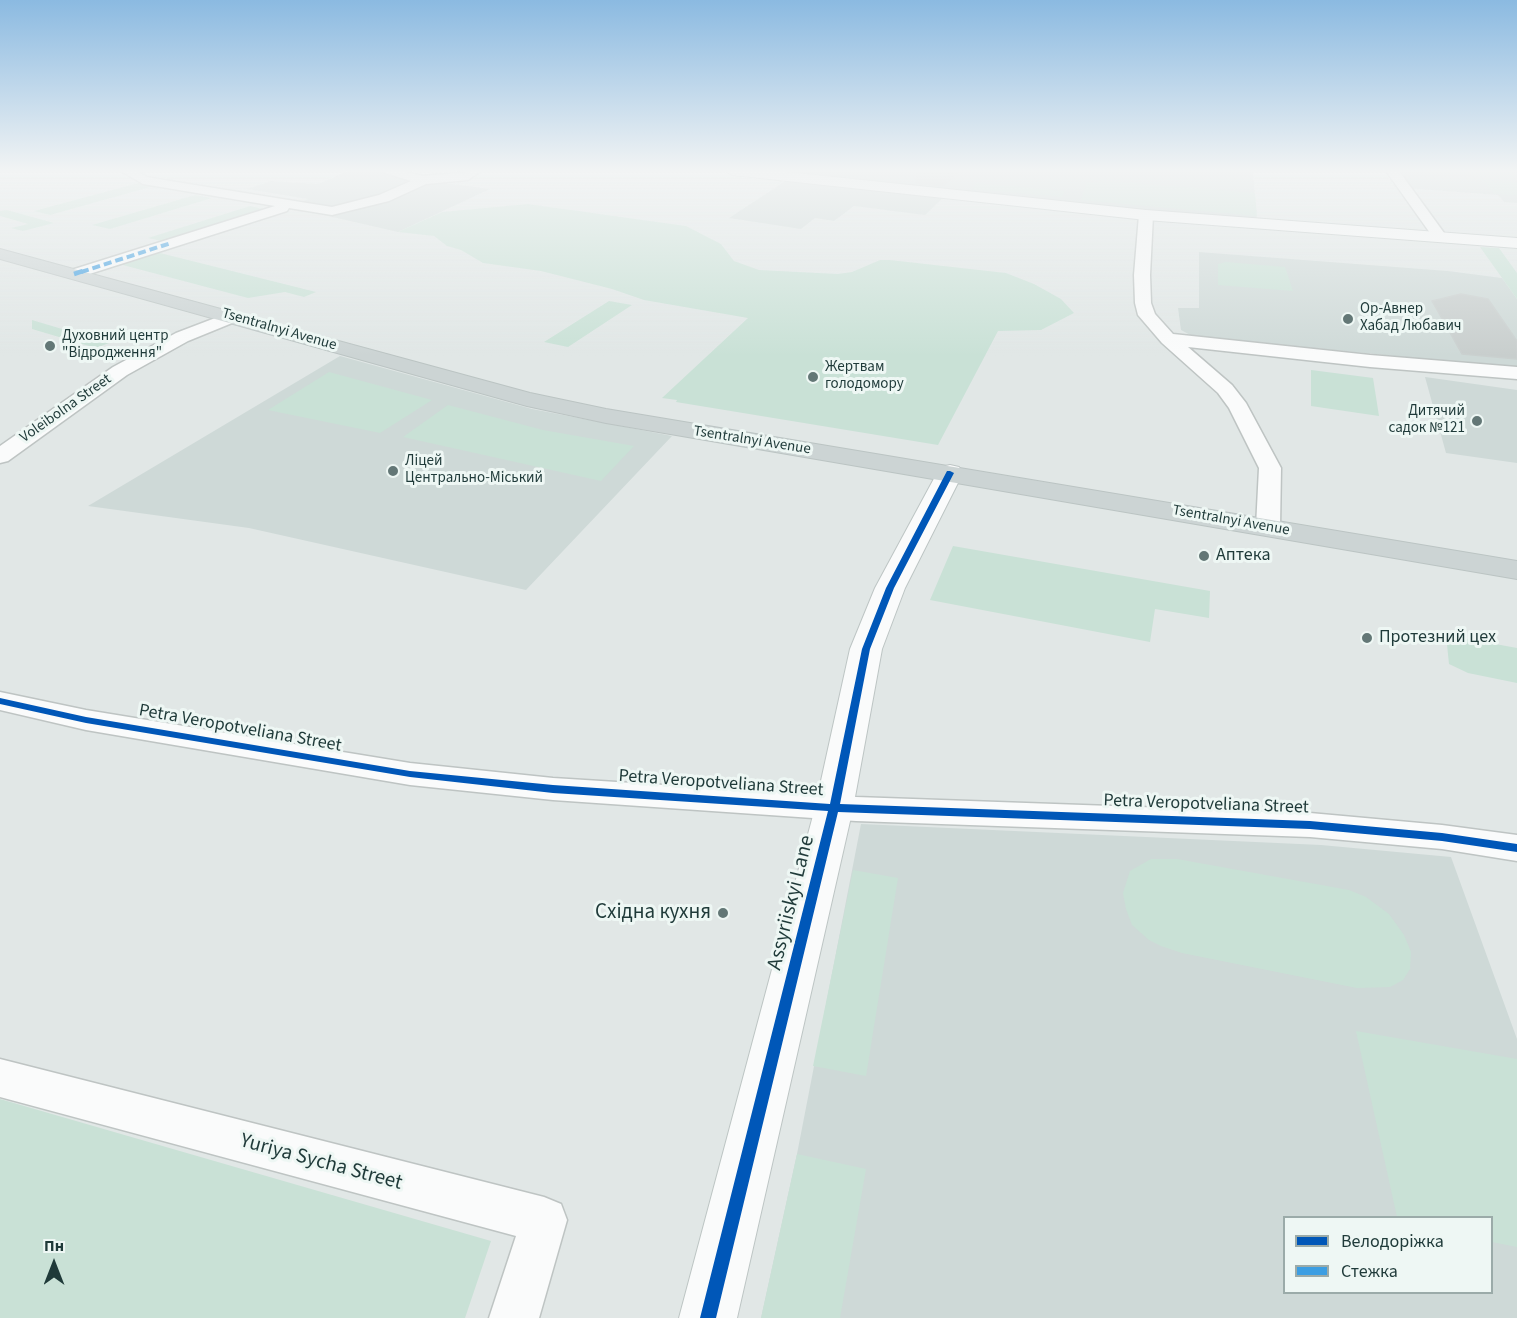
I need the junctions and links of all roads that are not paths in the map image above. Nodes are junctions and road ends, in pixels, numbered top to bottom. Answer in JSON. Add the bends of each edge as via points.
{"nodes":[{"id":1,"x":205,"y":233,"type":"edge"},
{"id":2,"x":1145,"y":233,"type":"edge"},
{"id":3,"x":1380,"y":233,"type":"edge"},
{"id":4,"x":1437,"y":233,"type":"edge"},
{"id":5,"x":1440,"y":237,"type":"junction"},
{"id":6,"x":1517,"y":243,"type":"edge"},
{"id":7,"x":0,"y":254,"type":"edge"},
{"id":8,"x":74,"y":273,"type":"junction"},
{"id":9,"x":231,"y":317,"type":"junction"},
{"id":10,"x":1168,"y":339,"type":"junction"},
{"id":11,"x":1517,"y":373,"type":"edge"},
{"id":12,"x":0,"y":456,"type":"edge"},
{"id":13,"x":950,"y":473,"type":"junction"},
{"id":14,"x":1268,"y":527,"type":"junction"},
{"id":15,"x":1517,"y":570,"type":"edge"},
{"id":16,"x":0,"y":701,"type":"edge"},
{"id":17,"x":834,"y":808,"type":"junction"},
{"id":18,"x":1517,"y":848,"type":"edge"},
{"id":19,"x":0,"y":1078,"type":"edge"},
{"id":20,"x":514,"y":1318,"type":"edge"},
{"id":21,"x":708,"y":1318,"type":"edge"}],
"edges":[{"from":1,"to":8,"type":"street"},
{"from":2,"to":10,"type":"street","via":[[1143,303],[1147,315]]},
{"from":3,"to":5,"type":"street"},
{"from":4,"to":5,"type":"street"},
{"from":5,"to":6,"type":"street"},
{"from":7,"to":8,"type":"main road","name":"Tsentralnyi Avenue"},
{"from":8,"to":9,"type":"main road","name":"Tsentralnyi Avenue"},
{"from":9,"to":12,"type":"street","name":"Voleibolna Street","via":[[174,340],[120,371]]},
{"from":9,"to":13,"type":"main road","name":"Tsentralnyi Avenue","via":[[606,416]]},
{"from":10,"to":11,"type":"street"},
{"from":10,"to":14,"type":"street","via":[[1225,389],[1253,433],[1270,468]]},
{"from":13,"to":14,"type":"main road","name":"Tsentralnyi Avenue"},
{"from":13,"to":17,"type":"street","name":"Assyriiskyi Lane","via":[[890,588],[866,649]]},
{"from":14,"to":15,"type":"main road","name":"Tsentralnyi Avenue"},
{"from":16,"to":17,"type":"street","name":"Petra Veropotveliana Street","via":[[86,720],[410,774],[553,789]]},
{"from":17,"to":18,"type":"street","name":"Petra Veropotveliana Street","via":[[1310,825]]},
{"from":17,"to":21,"type":"street","name":"Assyriiskyi Lane"},
{"from":19,"to":20,"type":"street","name":"Yuriya Sycha Street","via":[[544,1220]]}]}
